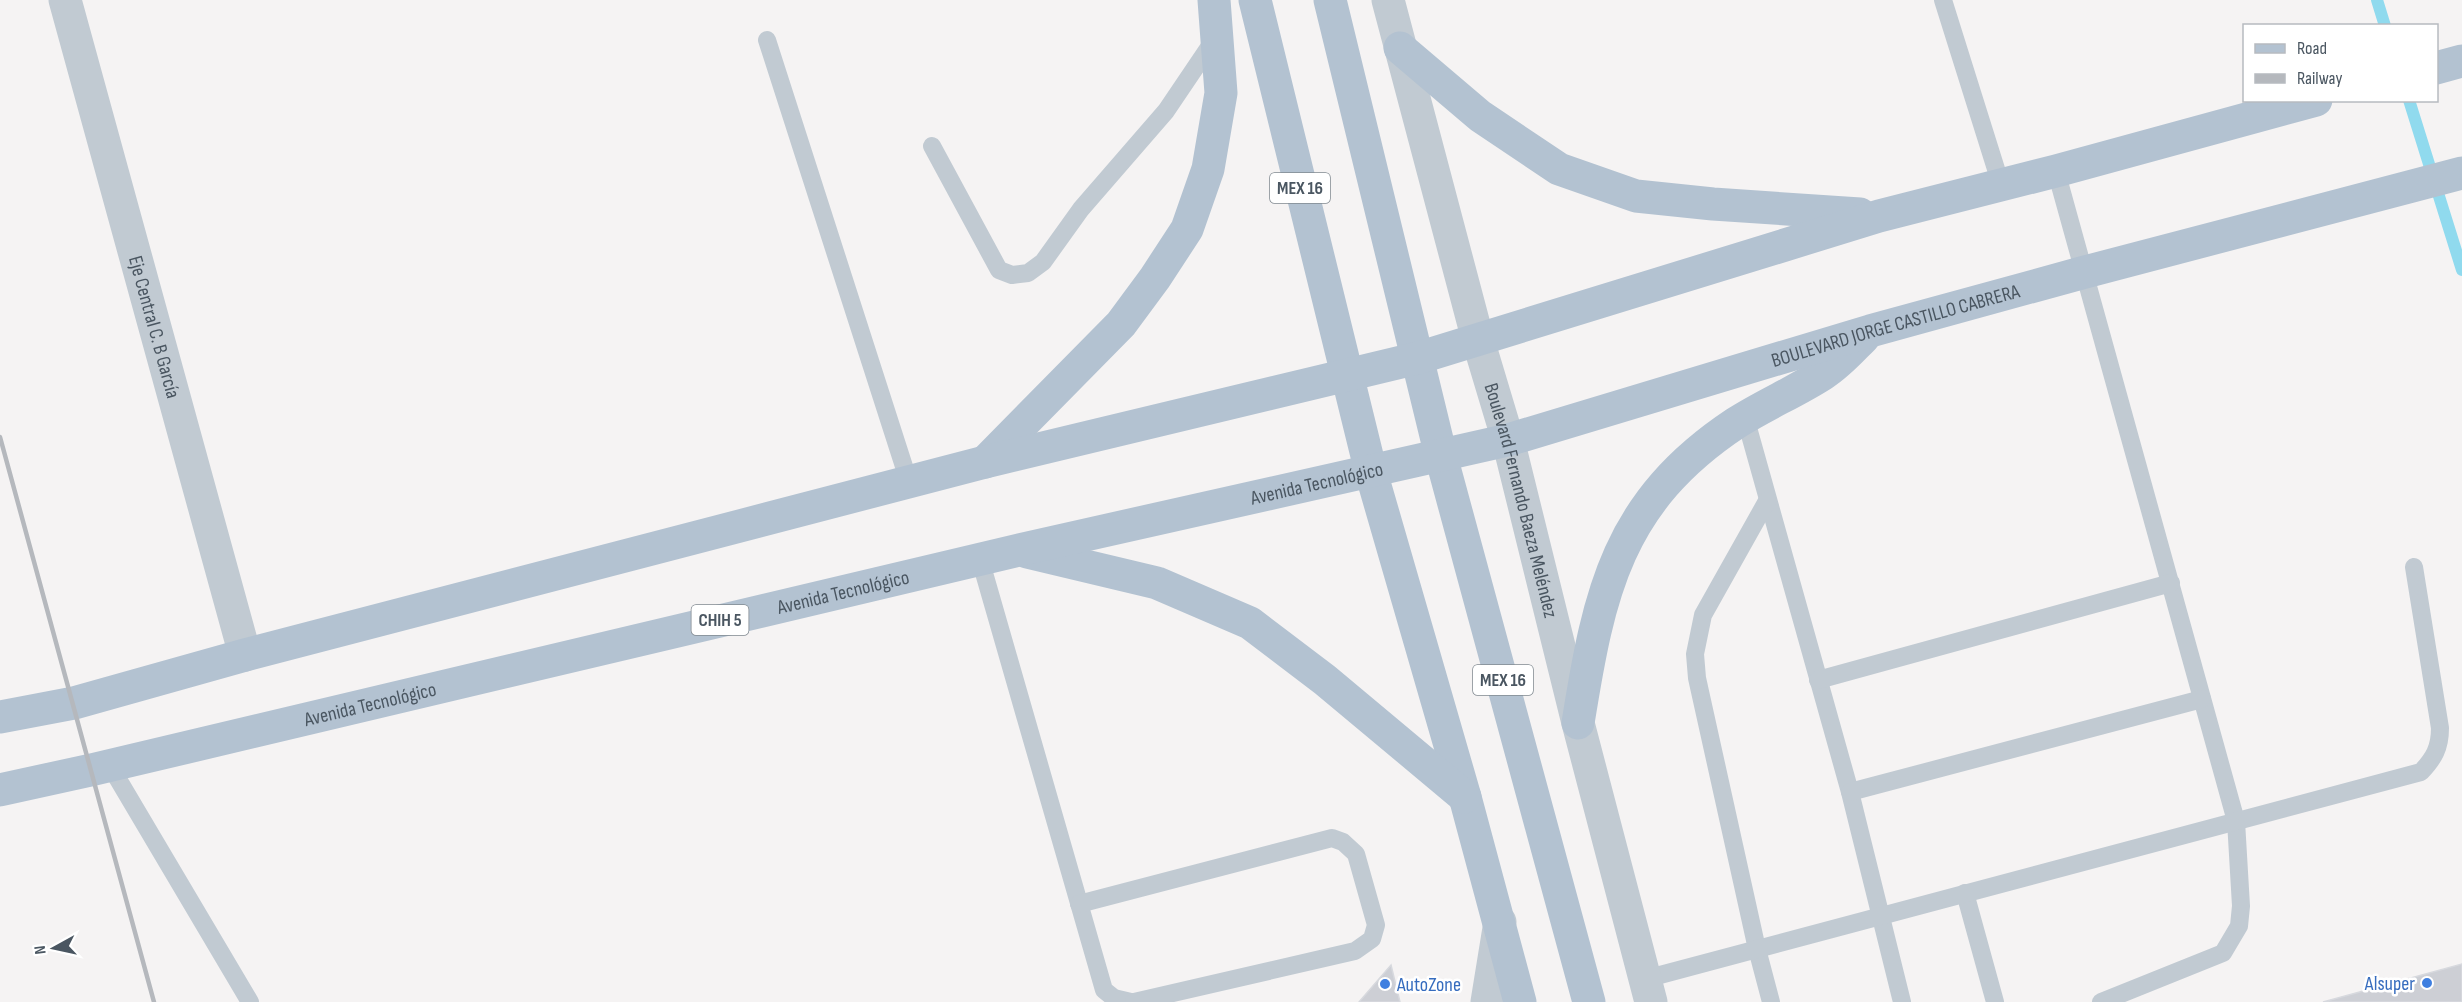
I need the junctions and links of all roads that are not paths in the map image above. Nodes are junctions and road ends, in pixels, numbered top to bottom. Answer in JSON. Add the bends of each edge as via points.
{"nodes":[{"id":1,"x":65,"y":0,"type":"edge"},
{"id":2,"x":1214,"y":0,"type":"edge"},
{"id":3,"x":1255,"y":0,"type":"edge"},
{"id":4,"x":1330,"y":0,"type":"edge"},
{"id":5,"x":1388,"y":0,"type":"edge"},
{"id":6,"x":1943,"y":0,"type":"edge"},
{"id":7,"x":1217,"y":36,"type":"junction"},
{"id":8,"x":767,"y":40,"type":"dead end"},
{"id":9,"x":1400,"y":48,"type":"junction"},
{"id":10,"x":2462,"y":61,"type":"edge"},
{"id":11,"x":2438,"y":67,"type":"edge"},
{"id":12,"x":2309,"y":102,"type":"edge"},
{"id":13,"x":932,"y":146,"type":"dead end"},
{"id":14,"x":2056,"y":171,"type":"junction"},
{"id":15,"x":2462,"y":173,"type":"edge"},
{"id":16,"x":2001,"y":185,"type":"junction"},
{"id":17,"x":1879,"y":216,"type":"junction"},
{"id":18,"x":2085,"y":272,"type":"junction"},
{"id":19,"x":1870,"y":332,"type":"junction"},
{"id":20,"x":1478,"y":340,"type":"junction"},
{"id":21,"x":1418,"y":358,"type":"junction"},
{"id":22,"x":1346,"y":376,"type":"junction"},
{"id":23,"x":1745,"y":417,"type":"junction"},
{"id":24,"x":1508,"y":440,"type":"junction"},
{"id":25,"x":1441,"y":456,"type":"junction"},
{"id":26,"x":985,"y":462,"type":"junction"},
{"id":27,"x":1371,"y":472,"type":"junction"},
{"id":28,"x":909,"y":482,"type":"junction"},
{"id":29,"x":1767,"y":501,"type":"junction"},
{"id":30,"x":1019,"y":550,"type":"junction"},
{"id":31,"x":981,"y":559,"type":"junction"},
{"id":32,"x":2414,"y":567,"type":"dead end"},
{"id":33,"x":2171,"y":583,"type":"junction"},
{"id":34,"x":245,"y":655,"type":"junction"},
{"id":35,"x":1818,"y":680,"type":"junction"},
{"id":36,"x":2202,"y":699,"type":"junction"},
{"id":37,"x":0,"y":717,"type":"edge"},
{"id":38,"x":1578,"y":723,"type":"junction"},
{"id":39,"x":109,"y":764,"type":"junction"},
{"id":40,"x":0,"y":790,"type":"edge"},
{"id":41,"x":1850,"y":792,"type":"junction"},
{"id":42,"x":1465,"y":797,"type":"junction"},
{"id":43,"x":2236,"y":821,"type":"junction"},
{"id":44,"x":1965,"y":893,"type":"junction"},
{"id":45,"x":1079,"y":904,"type":"junction"},
{"id":46,"x":1882,"y":915,"type":"junction"},
{"id":47,"x":1500,"y":922,"type":"junction"},
{"id":48,"x":1757,"y":949,"type":"junction"},
{"id":49,"x":1648,"y":991,"type":"edge"},
{"id":50,"x":250,"y":1002,"type":"edge"},
{"id":51,"x":1133,"y":1002,"type":"edge"},
{"id":52,"x":1487,"y":1002,"type":"edge"},
{"id":53,"x":1520,"y":1002,"type":"edge"},
{"id":54,"x":1589,"y":1002,"type":"edge"},
{"id":55,"x":1771,"y":1002,"type":"edge"},
{"id":56,"x":1902,"y":1002,"type":"edge"},
{"id":57,"x":1995,"y":1002,"type":"edge"},
{"id":58,"x":2101,"y":1002,"type":"edge"}],
"edges":[{"from":1,"to":34,"type":"street","name":"Eje Central C. B García"},
{"from":2,"to":7,"type":"main road"},
{"from":3,"to":22,"type":"main road","number":"MEX 16"},
{"from":4,"to":21,"type":"main road","number":"MEX 16"},
{"from":5,"to":9,"type":"street","name":"Boulevard Fernando Baeza Meléndez"},
{"from":6,"to":16,"type":"lane"},
{"from":7,"to":13,"type":"lane","via":[[1166,111],[1081,209],[1043,262],[1028,273],[1012,275],[999,270]]},
{"from":7,"to":26,"type":"main road","via":[[1221,93],[1208,169],[1187,229],[1121,324]]},
{"from":8,"to":28,"type":"lane"},
{"from":9,"to":17,"type":"main road","via":[[1480,116],[1559,169],[1636,196]]},
{"from":9,"to":20,"type":"street","name":"Boulevard Fernando Baeza Meléndez"},
{"from":10,"to":11,"type":"main road"},
{"from":12,"to":14,"type":"main road"},
{"from":14,"to":16,"type":"main road"},
{"from":14,"to":18,"type":"lane"},
{"from":15,"to":18,"type":"main road","name":"BOULEVARD JORGE CASTILLO CABRERA"},
{"from":16,"to":17,"type":"main road"},
{"from":17,"to":20,"type":"main road"},
{"from":18,"to":19,"type":"main road","name":"BOULEVARD JORGE CASTILLO CABRERA"},
{"from":18,"to":33,"type":"lane"},
{"from":19,"to":23,"type":"main road","via":[[1823,374]]},
{"from":19,"to":24,"type":"main road","name":"BOULEVARD JORGE CASTILLO CABRERA"},
{"from":20,"to":21,"type":"main road"},
{"from":20,"to":24,"type":"street","name":"Boulevard Fernando Baeza Meléndez"},
{"from":21,"to":22,"type":"main road"},
{"from":21,"to":25,"type":"main road","number":"MEX 16"},
{"from":22,"to":26,"type":"main road"},
{"from":22,"to":27,"type":"main road","number":"MEX 16"},
{"from":23,"to":29,"type":"lane"},
{"from":23,"to":38,"type":"main road","via":[[1669,478],[1629,533],[1601,602]]},
{"from":24,"to":25,"type":"main road","name":"BOULEVARD JORGE CASTILLO CABRERA"},
{"from":24,"to":38,"type":"street","name":"Boulevard Fernando Baeza Meléndez"},
{"from":25,"to":27,"type":"main road","name":"Avenida Tecnológico","number":"CHIH 5"},
{"from":25,"to":54,"type":"main road","number":"MEX 16"},
{"from":26,"to":28,"type":"main road"},
{"from":27,"to":30,"type":"main road","name":"Avenida Tecnológico","number":"CHIH 5"},
{"from":27,"to":42,"type":"main road","number":"MEX 16"},
{"from":28,"to":34,"type":"main road"},
{"from":29,"to":35,"type":"lane"},
{"from":29,"to":48,"type":"lane","via":[[1703,615],[1695,654]]},
{"from":30,"to":31,"type":"main road","name":"Avenida Tecnológico","number":"CHIH 5"},
{"from":30,"to":42,"type":"main road","via":[[1157,583],[1250,623]]},
{"from":31,"to":39,"type":"main road","name":"Avenida Tecnológico","number":"CHIH 5"},
{"from":31,"to":45,"type":"lane"},
{"from":32,"to":43,"type":"lane","via":[[2440,728],[2435,757],[2421,772]]},
{"from":33,"to":35,"type":"lane"},
{"from":33,"to":36,"type":"lane"},
{"from":34,"to":37,"type":"main road","via":[[74,703]]},
{"from":35,"to":41,"type":"lane"},
{"from":36,"to":41,"type":"lane"},
{"from":36,"to":43,"type":"lane"},
{"from":38,"to":49,"type":"street","name":"Boulevard Fernando Baeza Meléndez"},
{"from":39,"to":40,"type":"main road","name":"Avenida Tecnológico","number":"CHIH 5"},
{"from":39,"to":50,"type":"lane"},
{"from":41,"to":46,"type":"lane"},
{"from":42,"to":47,"type":"main road","number":"MEX 16"},
{"from":43,"to":44,"type":"lane"},
{"from":43,"to":58,"type":"lane","via":[[2241,906],[2238,926],[2223,953]]},
{"from":44,"to":46,"type":"lane"},
{"from":44,"to":57,"type":"lane"},
{"from":45,"to":51,"type":"lane","via":[[1104,990],[1114,998]]},
{"from":45,"to":51,"type":"lane","via":[[1332,838],[1356,854],[1376,925],[1372,939],[1355,951]]},
{"from":46,"to":48,"type":"lane"},
{"from":46,"to":56,"type":"lane"},
{"from":47,"to":52,"type":"street"},
{"from":47,"to":53,"type":"main road","number":"MEX 16"},
{"from":48,"to":49,"type":"lane"},
{"from":48,"to":55,"type":"lane"}]}
